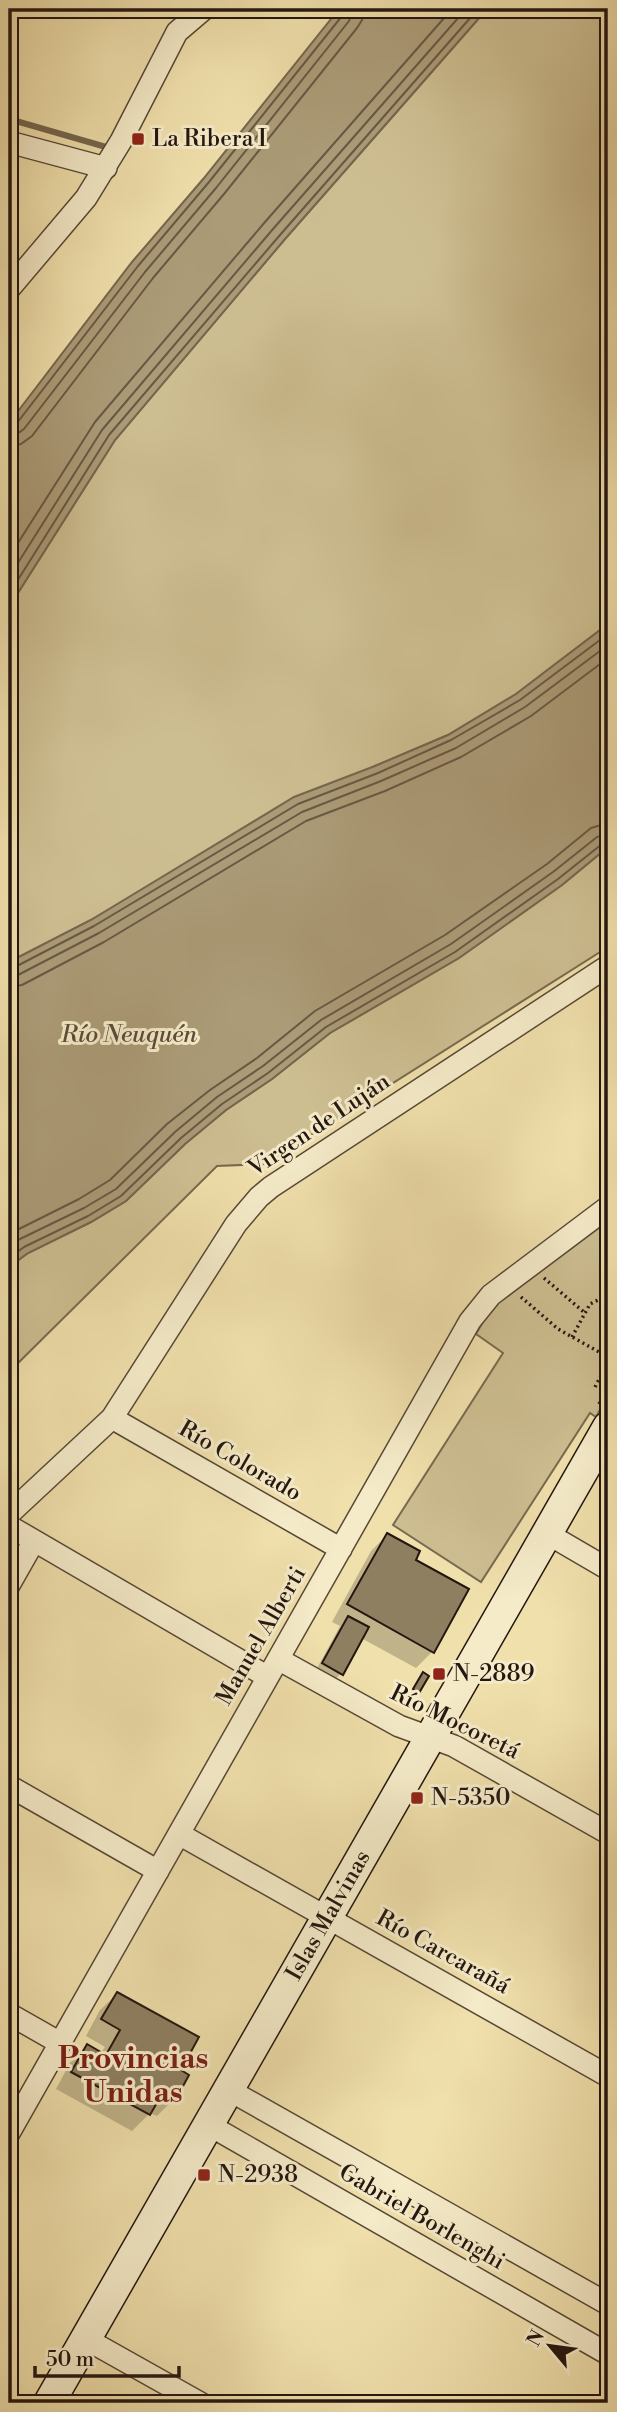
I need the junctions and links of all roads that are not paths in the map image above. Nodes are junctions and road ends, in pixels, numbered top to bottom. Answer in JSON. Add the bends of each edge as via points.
{"nodes":[{"id":1,"x":204,"y":9,"type":"edge"},
{"id":2,"x":9,"y":142,"type":"edge"},
{"id":3,"x":106,"y":168,"type":"junction"},
{"id":4,"x":9,"y":289,"type":"edge"},
{"id":5,"x":608,"y":966,"type":"edge"},
{"id":6,"x":608,"y":1207,"type":"edge"},
{"id":7,"x":603,"y":1416,"type":"edge"},
{"id":8,"x":112,"y":1418,"type":"junction"},
{"id":9,"x":9,"y":1514,"type":"edge"},
{"id":10,"x":9,"y":1526,"type":"edge"},
{"id":11,"x":548,"y":1534,"type":"junction"},
{"id":12,"x":34,"y":1541,"type":"junction"},
{"id":13,"x":341,"y":1549,"type":"junction"},
{"id":14,"x":608,"y":1569,"type":"edge"},
{"id":15,"x":9,"y":1585,"type":"edge"},
{"id":16,"x":273,"y":1668,"type":"junction"},
{"id":17,"x":431,"y":1737,"type":"junction"},
{"id":18,"x":9,"y":1786,"type":"edge"},
{"id":19,"x":608,"y":1833,"type":"edge"},
{"id":20,"x":179,"y":1834,"type":"junction"},
{"id":21,"x":158,"y":1871,"type":"junction"},
{"id":22,"x":328,"y":1917,"type":"junction"},
{"id":23,"x":9,"y":2014,"type":"edge"},
{"id":24,"x":60,"y":2043,"type":"junction"},
{"id":25,"x":608,"y":2076,"type":"edge"},
{"id":26,"x":229,"y":2090,"type":"junction"},
{"id":27,"x":209,"y":2125,"type":"junction"},
{"id":28,"x":9,"y":2133,"type":"edge"},
{"id":29,"x":608,"y":2304,"type":"edge"},
{"id":30,"x":86,"y":2339,"type":"junction"},
{"id":31,"x":608,"y":2354,"type":"edge"},
{"id":32,"x":49,"y":2403,"type":"edge"},
{"id":33,"x":200,"y":2403,"type":"edge"}],
"edges":[{"from":1,"to":3,"type":"street","via":[[177,32]]},
{"from":2,"to":3,"type":"street"},
{"from":3,"to":4,"type":"street","via":[[65,225]]},
{"from":5,"to":8,"type":"street","name":"Virgen de Luján","via":[[259,1197],[236,1224]]},
{"from":6,"to":13,"type":"street","name":"Manuel Alberti","via":[[479,1308]]},
{"from":7,"to":11,"type":"main road","name":"Islas Malvinas"},
{"from":8,"to":9,"type":"street","name":"Virgen de Luján"},
{"from":8,"to":13,"type":"street","name":"Río Colorado"},
{"from":10,"to":12,"type":"street","name":"Río Mocoretá"},
{"from":11,"to":14,"type":"street"},
{"from":11,"to":17,"type":"main road","name":"Islas Malvinas"},
{"from":12,"to":15,"type":"street"},
{"from":12,"to":16,"type":"street","name":"Río Mocoretá"},
{"from":13,"to":16,"type":"street","name":"Manuel Alberti"},
{"from":16,"to":17,"type":"street","name":"Río Mocoretá"},
{"from":16,"to":20,"type":"street","name":"Manuel Alberti"},
{"from":17,"to":19,"type":"street","name":"Río Mocoretá"},
{"from":17,"to":22,"type":"main road","name":"Islas Malvinas"},
{"from":18,"to":21,"type":"street"},
{"from":20,"to":21,"type":"street","name":"Manuel Alberti"},
{"from":20,"to":22,"type":"street","name":"Río Carcarañá"},
{"from":21,"to":24,"type":"street","name":"Manuel Alberti"},
{"from":22,"to":25,"type":"street","name":"Río Carcarañá"},
{"from":22,"to":26,"type":"main road","name":"Islas Malvinas"},
{"from":23,"to":24,"type":"street"},
{"from":24,"to":28,"type":"street","name":"Manuel Alberti"},
{"from":26,"to":27,"type":"main road","name":"Islas Malvinas"},
{"from":26,"to":29,"type":"street","name":"Gabriel Borlenghi"},
{"from":27,"to":30,"type":"main road","name":"Islas Malvinas"},
{"from":27,"to":31,"type":"street","name":"Gabriel Borlenghi"},
{"from":30,"to":32,"type":"main road","name":"Islas Malvinas"},
{"from":30,"to":33,"type":"street"}]}
